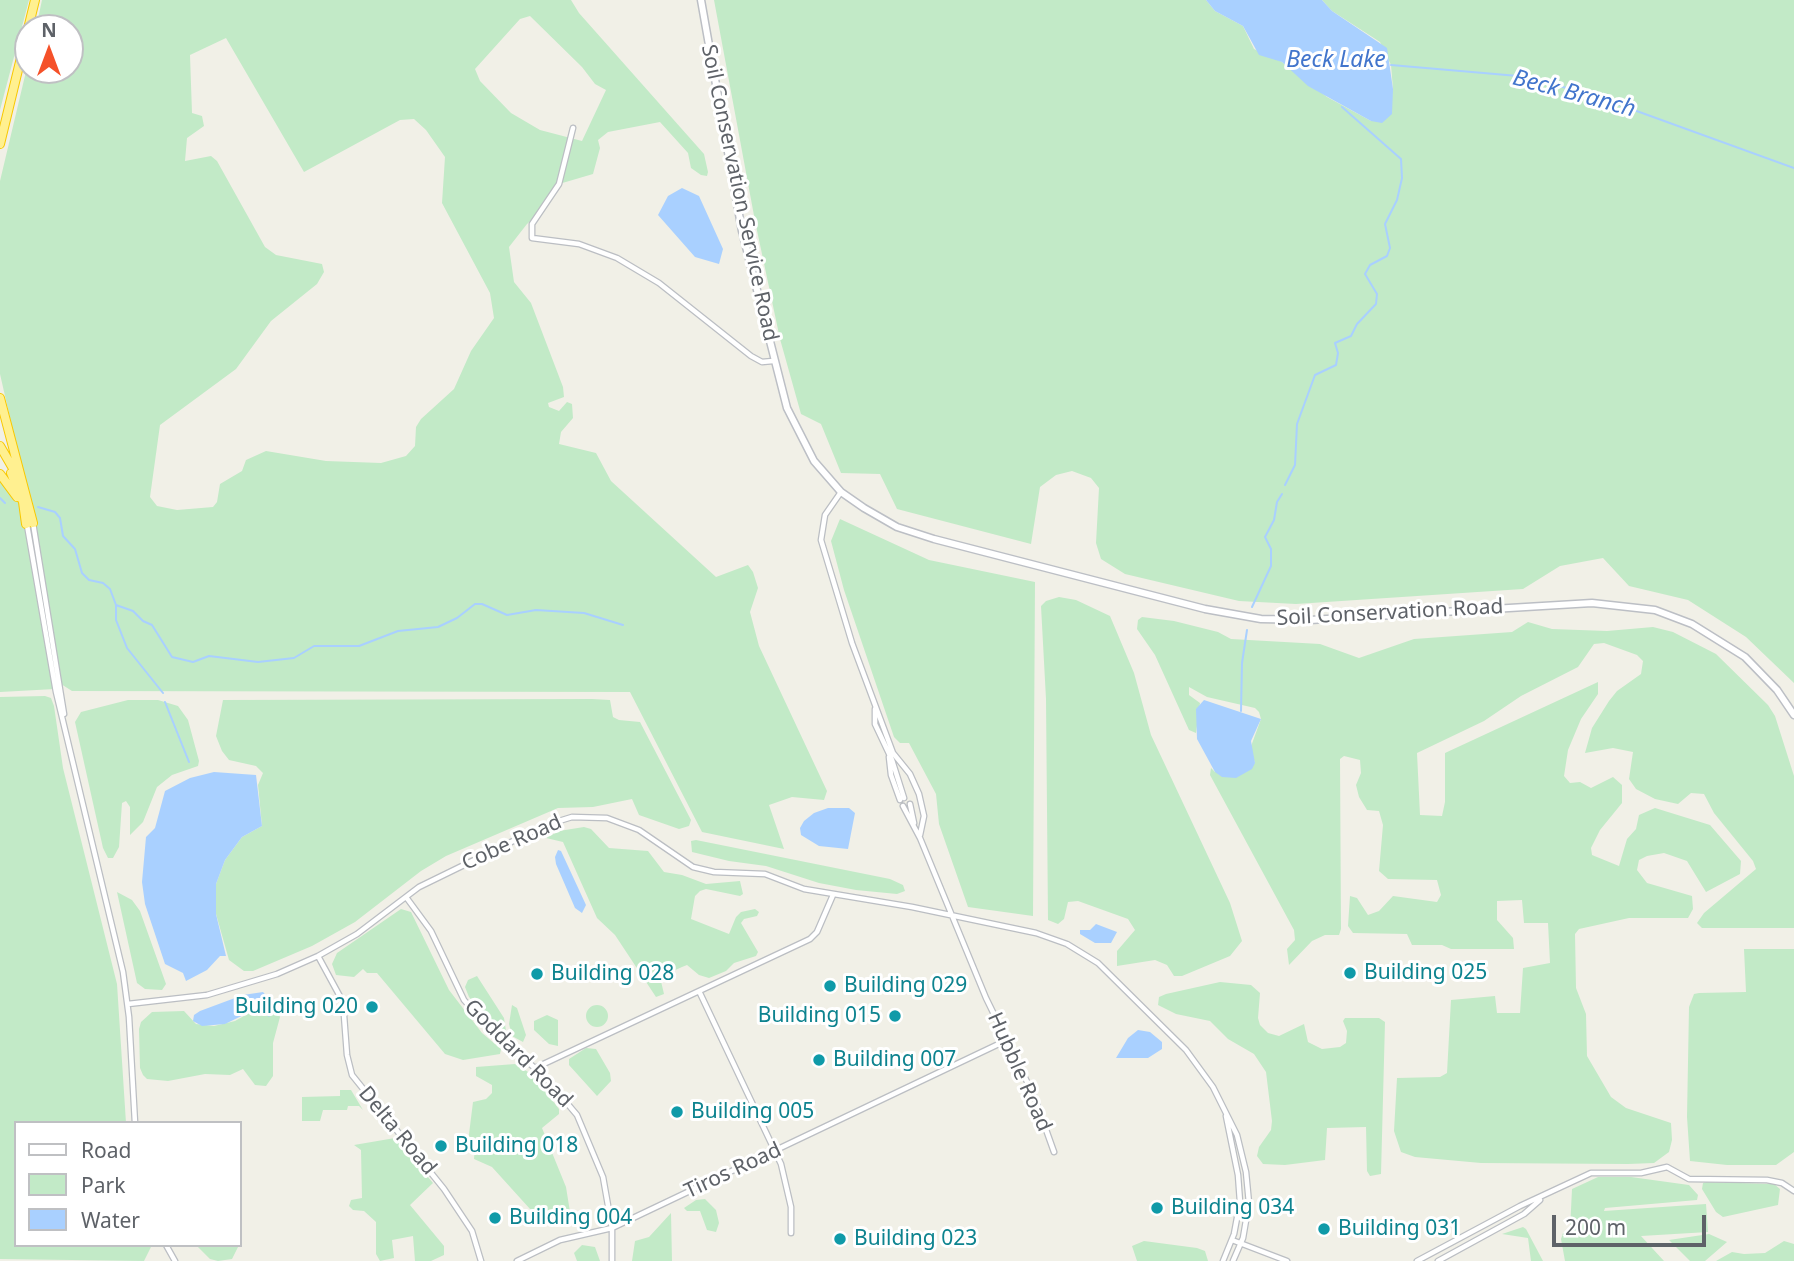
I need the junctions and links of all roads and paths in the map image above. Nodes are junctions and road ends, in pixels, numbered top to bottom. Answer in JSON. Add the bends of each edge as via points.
{"nodes":[{"id":1,"x":35,"y":0,"type":"edge"},
{"id":2,"x":701,"y":0,"type":"edge"},
{"id":3,"x":573,"y":128,"type":"dead end"},
{"id":4,"x":0,"y":144,"type":"edge"},
{"id":5,"x":774,"y":361,"type":"junction"},
{"id":6,"x":0,"y":398,"type":"edge"},
{"id":7,"x":0,"y":446,"type":"edge"},
{"id":8,"x":0,"y":454,"type":"edge"},
{"id":9,"x":0,"y":474,"type":"edge"},
{"id":10,"x":841,"y":492,"type":"junction"},
{"id":11,"x":30,"y":523,"type":"junction"},
{"id":12,"x":875,"y":705,"type":"junction"},
{"id":13,"x":1794,"y":715,"type":"edge"},
{"id":14,"x":888,"y":753,"type":"junction"},
{"id":15,"x":905,"y":802,"type":"junction"},
{"id":16,"x":915,"y":826,"type":"junction"},
{"id":17,"x":920,"y":838,"type":"junction"},
{"id":18,"x":833,"y":895,"type":"junction"},
{"id":19,"x":406,"y":897,"type":"junction"},
{"id":20,"x":951,"y":915,"type":"junction"},
{"id":21,"x":318,"y":956,"type":"junction"},
{"id":22,"x":699,"y":991,"type":"junction"},
{"id":23,"x":128,"y":1004,"type":"junction"},
{"id":24,"x":1005,"y":1041,"type":"junction"},
{"id":25,"x":535,"y":1068,"type":"junction"},
{"id":26,"x":1225,"y":1112,"type":"junction"},
{"id":27,"x":135,"y":1121,"type":"edge"},
{"id":28,"x":775,"y":1151,"type":"junction"},
{"id":29,"x":1054,"y":1152,"type":"dead end"},
{"id":30,"x":1794,"y":1191,"type":"edge"},
{"id":31,"x":1543,"y":1197,"type":"junction"},
{"id":32,"x":611,"y":1228,"type":"junction"},
{"id":33,"x":791,"y":1233,"type":"dead end"},
{"id":34,"x":1232,"y":1240,"type":"junction"},
{"id":35,"x":1241,"y":1243,"type":"junction"},
{"id":36,"x":1225,"y":1258,"type":"edge"},
{"id":37,"x":482,"y":1260,"type":"edge"},
{"id":38,"x":517,"y":1261,"type":"edge"},
{"id":39,"x":612,"y":1261,"type":"edge"},
{"id":40,"x":1235,"y":1261,"type":"edge"},
{"id":41,"x":1287,"y":1261,"type":"edge"},
{"id":42,"x":1417,"y":1261,"type":"edge"},
{"id":43,"x":1438,"y":1261,"type":"edge"}],
"edges":[{"from":1,"to":4,"type":"highway"},
{"from":2,"to":5,"type":"main road","name":"Soil Conservation Service Road","via":[[740,220]]},
{"from":3,"to":5,"type":"street","via":[[559,184],[532,224],[532,238],[579,244],[617,258],[659,283],[751,356],[762,362]]},
{"from":5,"to":10,"type":"main road","name":"Soil Conservation Service Road","via":[[801,440]]},
{"from":6,"to":11,"type":"highway"},
{"from":7,"to":11,"type":"highway","via":[[16,473]]},
{"from":8,"to":11,"type":"highway"},
{"from":9,"to":11,"type":"highway"},
{"from":10,"to":12,"type":"street","name":"Hubble Road","via":[[825,515],[821,540]]},
{"from":10,"to":13,"type":"main road","name":"Soil Conservation Road","via":[[880,518],[916,533],[1233,615],[1310,620],[1592,603],[1655,610],[1692,624],[1745,657]]},
{"from":11,"to":23,"type":"street","via":[[56,692]]},
{"from":12,"to":14,"type":"street","name":"Hubble Road","via":[[874,724]]},
{"from":12,"to":17,"type":"street","name":"Hubble Road","via":[[893,753],[919,793],[924,816]]},
{"from":14,"to":15,"type":"street","name":"Hubble Road"},
{"from":14,"to":15,"type":"street","name":"Hubble Road","via":[[891,775]]},
{"from":15,"to":16,"type":"street","name":"Hubble Road"},
{"from":15,"to":16,"type":"street","name":"Hubble Road"},
{"from":16,"to":17,"type":"street","name":"Hubble Road"},
{"from":17,"to":20,"type":"street","name":"Hubble Road"},
{"from":18,"to":19,"type":"street","name":"Cobe Road","via":[[804,890],[765,874],[693,867],[627,825],[585,816],[546,825]]},
{"from":18,"to":20,"type":"street","name":"Cobe Road"},
{"from":18,"to":22,"type":"street","via":[[810,939]]},
{"from":19,"to":21,"type":"street","name":"Cobe Road"},
{"from":19,"to":25,"type":"street","name":"Goddard Road","via":[[430,931],[464,1000]]},
{"from":20,"to":24,"type":"street","name":"Hubble Road"},
{"from":20,"to":26,"type":"street","name":"Cobe Road","via":[[1049,937],[1098,963],[1186,1050]]},
{"from":21,"to":23,"type":"street","name":"Cobe Road","via":[[228,990]]},
{"from":21,"to":37,"type":"street","name":"Delta Road","via":[[340,993],[352,1075],[444,1189],[472,1231]]},
{"from":22,"to":25,"type":"street"},
{"from":22,"to":28,"type":"street"},
{"from":23,"to":27,"type":"street"},
{"from":24,"to":28,"type":"street","name":"Tiros Road"},
{"from":24,"to":29,"type":"street","name":"Hubble Road","via":[[1034,1096]]},
{"from":25,"to":32,"type":"street","name":"Goddard Road","via":[[566,1100],[593,1147]]},
{"from":26,"to":34,"type":"street","via":[[1240,1189]]},
{"from":26,"to":35,"type":"street","via":[[1237,1135],[1248,1188]]},
{"from":28,"to":32,"type":"street","name":"Tiros Road"},
{"from":28,"to":33,"type":"street","via":[[787,1182]]},
{"from":30,"to":31,"type":"street","via":[[1775,1181],[1689,1179],[1667,1167],[1641,1173],[1591,1173]]},
{"from":31,"to":42,"type":"street"},
{"from":31,"to":43,"type":"street","via":[[1524,1214]]},
{"from":32,"to":38,"type":"street","name":"Tiros Road","via":[[560,1240]]},
{"from":32,"to":39,"type":"street","name":"Goddard Road"},
{"from":34,"to":35,"type":"street"},
{"from":34,"to":36,"type":"street"},
{"from":35,"to":40,"type":"street"},
{"from":35,"to":41,"type":"street"},
{"from":36,"to":40,"type":"street"}]}
